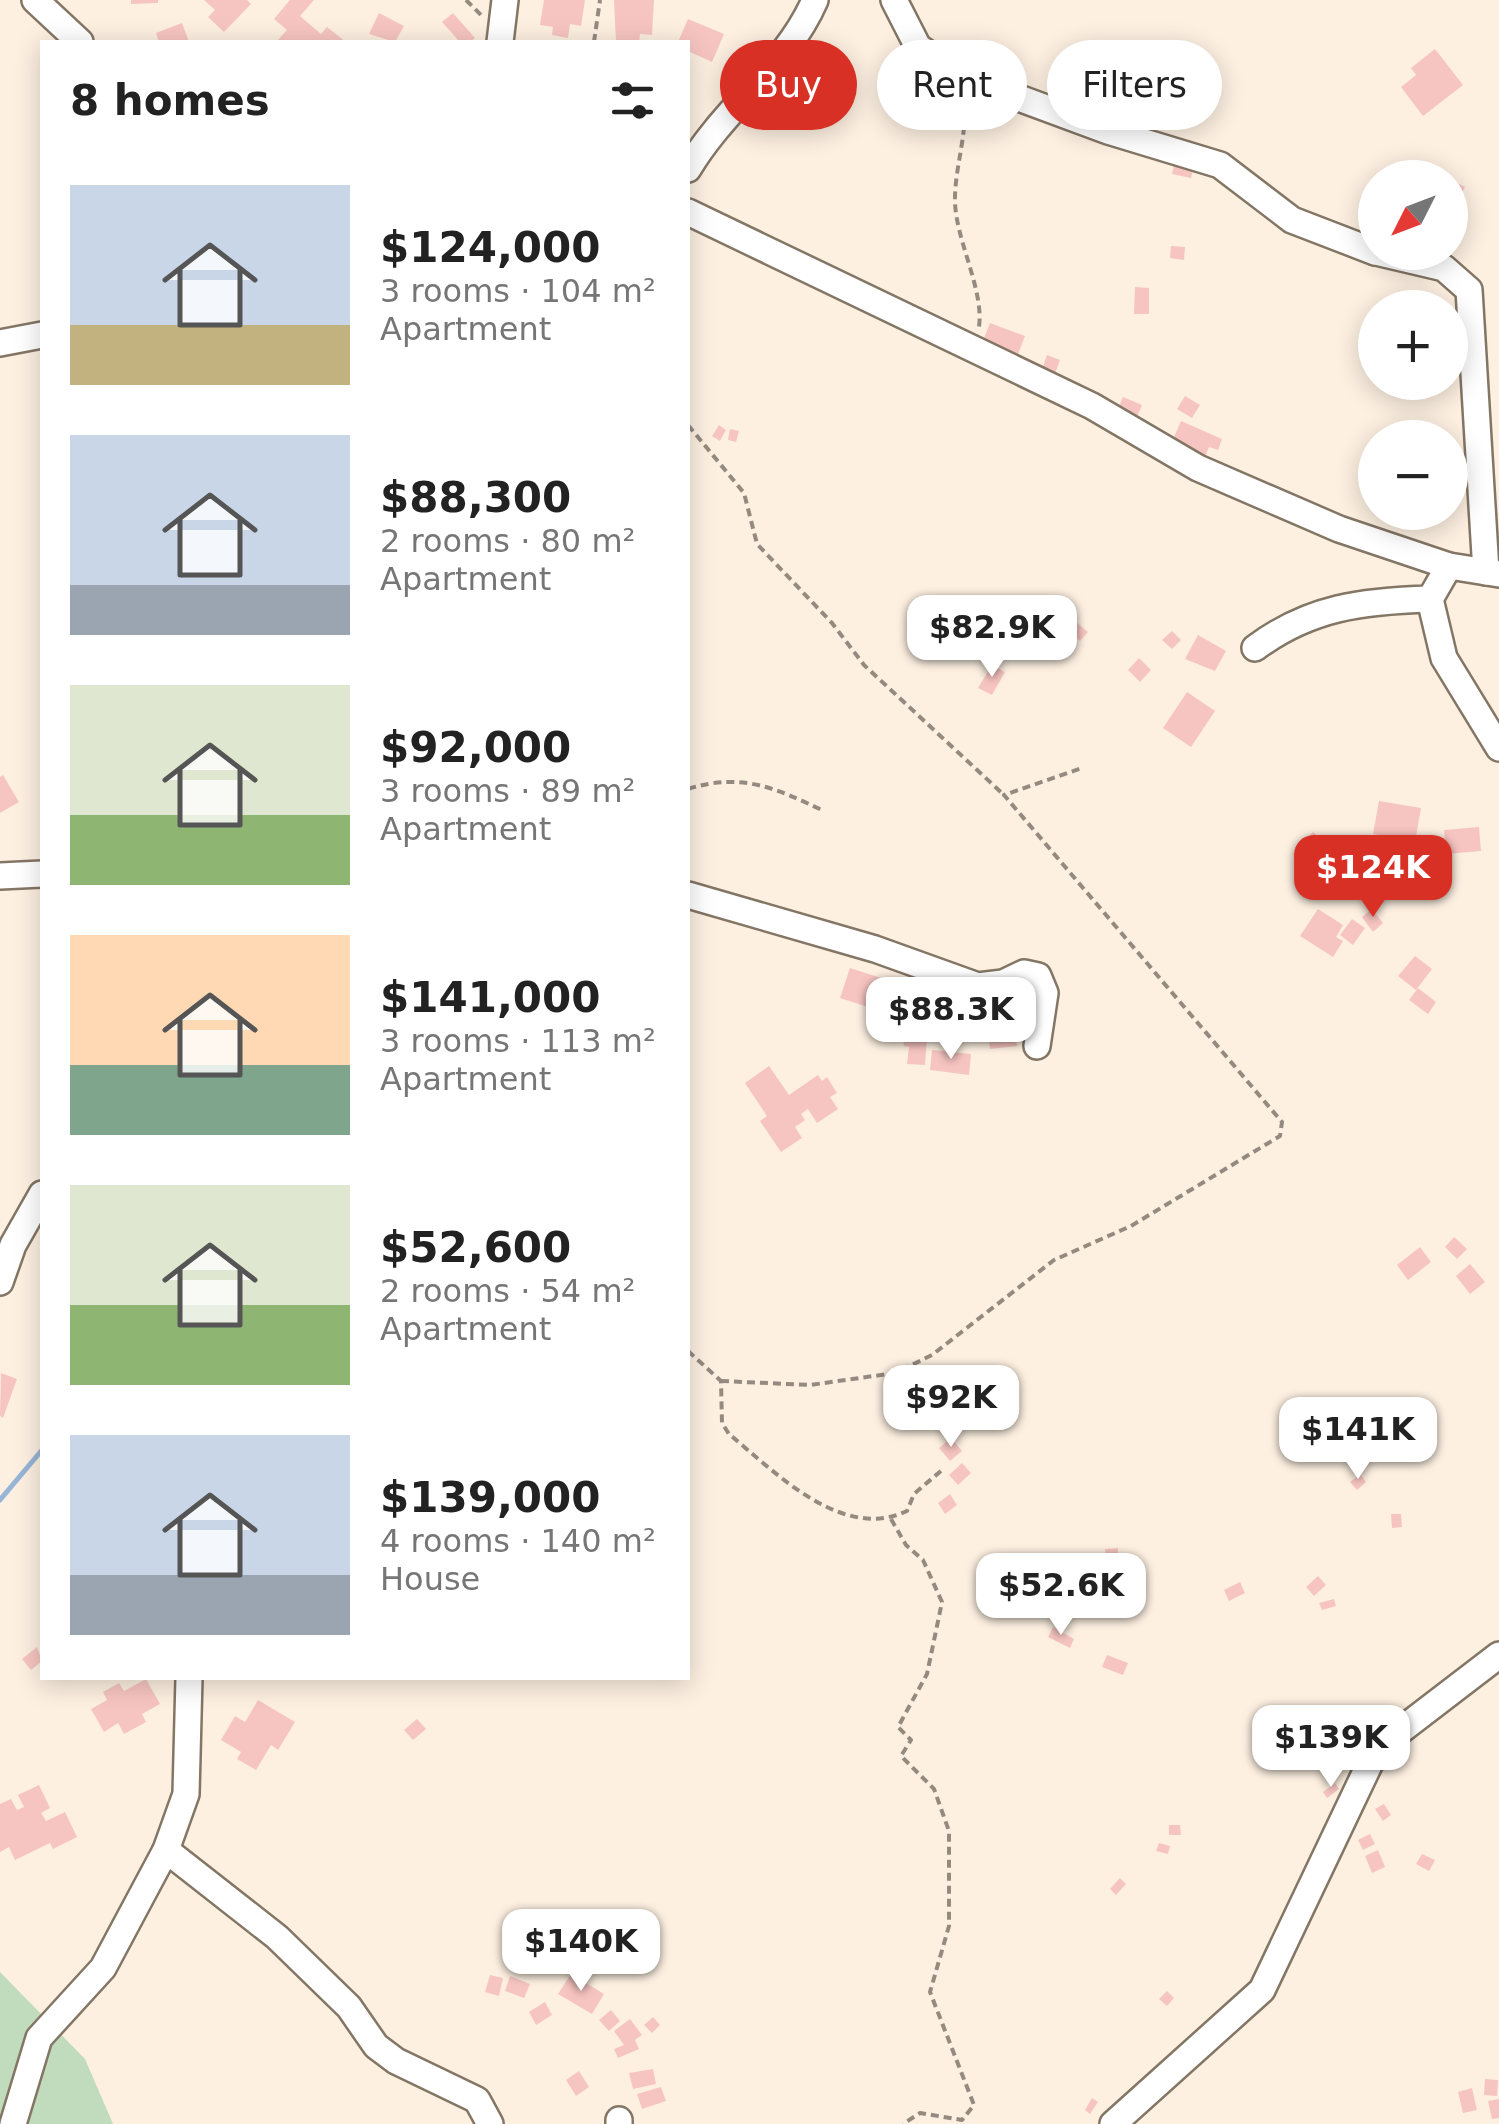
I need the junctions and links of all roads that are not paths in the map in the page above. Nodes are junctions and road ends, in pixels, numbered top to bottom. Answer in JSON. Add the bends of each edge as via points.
{"nodes":[{"id":1,"x":36,"y":0,"type":"edge"},
{"id":2,"x":505,"y":0,"type":"edge"},
{"id":3,"x":815,"y":0,"type":"edge"},
{"id":4,"x":894,"y":0,"type":"edge"},
{"id":5,"x":78,"y":40,"type":"edge"},
{"id":6,"x":500,"y":40,"type":"edge"},
{"id":7,"x":690,"y":166,"type":"edge"},
{"id":8,"x":690,"y":213,"type":"edge"},
{"id":9,"x":1358,"y":245,"type":"edge"},
{"id":10,"x":1446,"y":270,"type":"edge"},
{"id":11,"x":40,"y":334,"type":"edge"},
{"id":12,"x":0,"y":342,"type":"edge"},
{"id":13,"x":1449,"y":566,"type":"junction"},
{"id":14,"x":1493,"y":573,"type":"edge"},
{"id":15,"x":1430,"y":599,"type":"junction"},
{"id":16,"x":1255,"y":648,"type":"dead end"},
{"id":17,"x":1499,"y":748,"type":"edge"},
{"id":18,"x":40,"y":874,"type":"edge"},
{"id":19,"x":0,"y":876,"type":"edge"},
{"id":20,"x":690,"y":896,"type":"edge"},
{"id":21,"x":1037,"y":1046,"type":"dead end"},
{"id":22,"x":40,"y":1198,"type":"edge"},
{"id":23,"x":0,"y":1282,"type":"edge"},
{"id":24,"x":1499,"y":1655,"type":"edge"},
{"id":25,"x":189,"y":1680,"type":"edge"},
{"id":26,"x":166,"y":1850,"type":"junction"},
{"id":27,"x":13,"y":2124,"type":"edge"},
{"id":28,"x":490,"y":2124,"type":"edge"},
{"id":29,"x":1113,"y":2124,"type":"edge"}],
"edges":[{"from":1,"to":5,"type":"street"},
{"from":2,"to":6,"type":"street"},
{"from":3,"to":7,"type":"street","via":[[803,28]]},
{"from":4,"to":9,"type":"street","via":[[918,47],[965,78],[1220,165],[1292,220]]},
{"from":8,"to":13,"type":"street","via":[[1092,406],[1198,468]]},
{"from":10,"to":14,"type":"street","via":[[1470,290]]},
{"from":11,"to":12,"type":"street"},
{"from":13,"to":14,"type":"street"},
{"from":13,"to":15,"type":"street"},
{"from":15,"to":16,"type":"street","via":[[1316,612]]},
{"from":15,"to":17,"type":"street","via":[[1444,658]]},
{"from":18,"to":19,"type":"street"},
{"from":20,"to":21,"type":"street","via":[[875,948],[978,986],[1038,976],[1045,993]]},
{"from":22,"to":23,"type":"street"},
{"from":24,"to":29,"type":"street","via":[[1420,1713],[1370,1763],[1262,1990]]},
{"from":25,"to":26,"type":"street","via":[[186,1794]]},
{"from":26,"to":27,"type":"street","via":[[103,1968],[39,2038]]},
{"from":26,"to":28,"type":"street","via":[[278,1936],[350,2007],[376,2046],[477,2100]]}]}
